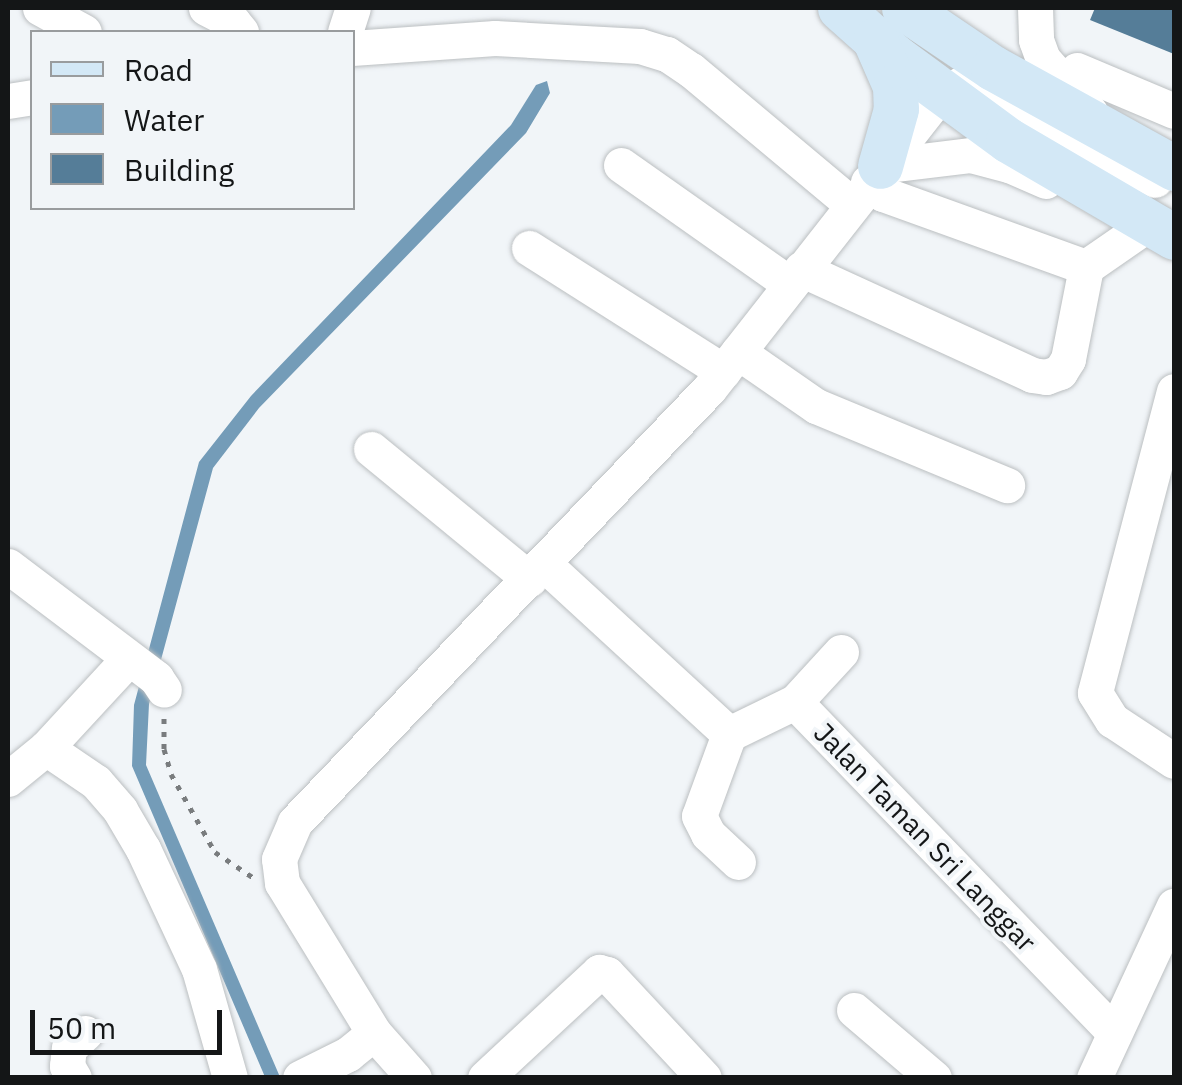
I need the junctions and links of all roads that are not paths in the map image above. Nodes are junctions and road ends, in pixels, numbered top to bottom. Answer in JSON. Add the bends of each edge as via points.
{"nodes":[{"id":1,"x":40,"y":8,"type":"edge"},
{"id":2,"x":206,"y":8,"type":"edge"},
{"id":3,"x":840,"y":8,"type":"edge"},
{"id":4,"x":1036,"y":8,"type":"edge"},
{"id":5,"x":889,"y":23,"type":"edge"},
{"id":6,"x":80,"y":30,"type":"edge"},
{"id":7,"x":239,"y":30,"type":"edge"},
{"id":8,"x":355,"y":48,"type":"edge"},
{"id":9,"x":1077,"y":70,"type":"dead end"},
{"id":10,"x":941,"y":94,"type":"junction"},
{"id":11,"x":1174,"y":111,"type":"edge"},
{"id":12,"x":1111,"y":133,"type":"junction"},
{"id":13,"x":621,"y":165,"type":"dead end"},
{"id":14,"x":1174,"y":168,"type":"edge"},
{"id":15,"x":866,"y":184,"type":"junction"},
{"id":16,"x":1174,"y":184,"type":"edge"},
{"id":17,"x":1162,"y":231,"type":"edge"},
{"id":18,"x":529,"y":248,"type":"dead end"},
{"id":19,"x":1086,"y":266,"type":"junction"},
{"id":20,"x":795,"y":276,"type":"junction"},
{"id":21,"x":730,"y":361,"type":"junction"},
{"id":22,"x":1174,"y":391,"type":"edge"},
{"id":23,"x":371,"y":449,"type":"dead end"},
{"id":24,"x":1007,"y":484,"type":"dead end"},
{"id":25,"x":8,"y":566,"type":"edge"},
{"id":26,"x":536,"y":571,"type":"junction"},
{"id":27,"x":841,"y":652,"type":"dead end"},
{"id":28,"x":795,"y":702,"type":"junction"},
{"id":29,"x":729,"y":734,"type":"junction"},
{"id":30,"x":46,"y":748,"type":"junction"},
{"id":31,"x":1174,"y":760,"type":"edge"},
{"id":32,"x":8,"y":779,"type":"edge"},
{"id":33,"x":738,"y":862,"type":"dead end"},
{"id":34,"x":1174,"y":906,"type":"edge"},
{"id":35,"x":854,"y":1010,"type":"dead end"},
{"id":36,"x":85,"y":1033,"type":"dead end"},
{"id":37,"x":374,"y":1033,"type":"junction"},
{"id":38,"x":1115,"y":1033,"type":"junction"},
{"id":39,"x":309,"y":1073,"type":"edge"},
{"id":40,"x":74,"y":1078,"type":"edge"},
{"id":41,"x":230,"y":1078,"type":"edge"},
{"id":42,"x":414,"y":1078,"type":"edge"},
{"id":43,"x":485,"y":1078,"type":"edge"},
{"id":44,"x":704,"y":1078,"type":"edge"},
{"id":45,"x":934,"y":1078,"type":"edge"},
{"id":46,"x":1094,"y":1078,"type":"edge"}],
"edges":[{"from":1,"to":6,"type":"street"},
{"from":2,"to":7,"type":"street"},
{"from":3,"to":5,"type":"main road"},
{"from":4,"to":12,"type":"street","via":[[1043,58]]},
{"from":5,"to":10,"type":"main road"},
{"from":5,"to":12,"type":"main road","via":[[992,68]]},
{"from":5,"to":15,"type":"main road","via":[[892,134]]},
{"from":8,"to":15,"type":"street","via":[[495,38],[640,46],[667,54]]},
{"from":9,"to":11,"type":"street"},
{"from":10,"to":15,"type":"street"},
{"from":10,"to":16,"type":"street","via":[[959,85],[979,89],[1142,175]]},
{"from":10,"to":17,"type":"main road"},
{"from":12,"to":14,"type":"main road"},
{"from":13,"to":20,"type":"street"},
{"from":15,"to":17,"type":"street","via":[[932,156],[971,156],[1010,165]]},
{"from":15,"to":19,"type":"street"},
{"from":15,"to":20,"type":"street"},
{"from":17,"to":19,"type":"street"},
{"from":18,"to":21,"type":"street"},
{"from":19,"to":20,"type":"street","via":[[1068,360],[1046,378]]},
{"from":20,"to":21,"type":"street"},
{"from":21,"to":24,"type":"street","via":[[816,406]]},
{"from":21,"to":26,"type":"street"},
{"from":22,"to":31,"type":"street","via":[[1095,693],[1112,720]]},
{"from":23,"to":26,"type":"street"},
{"from":25,"to":30,"type":"street","via":[[147,673]]},
{"from":26,"to":29,"type":"street"},
{"from":26,"to":37,"type":"street","via":[[296,822],[279,859],[282,883]]},
{"from":27,"to":28,"type":"street"},
{"from":28,"to":29,"type":"street","name":"Jalan Taman Sri Langgar"},
{"from":28,"to":38,"type":"street","name":"Jalan Taman Sri Langgar"},
{"from":29,"to":33,"type":"street","via":[[699,816]]},
{"from":30,"to":32,"type":"street"},
{"from":30,"to":41,"type":"street","via":[[96,782],[135,836],[199,969]]},
{"from":34,"to":38,"type":"street"},
{"from":35,"to":45,"type":"street"},
{"from":36,"to":40,"type":"street","via":[[69,1048]]},
{"from":37,"to":39,"type":"street"},
{"from":37,"to":42,"type":"street"},
{"from":38,"to":46,"type":"street"},
{"from":43,"to":44,"type":"street","via":[[600,972]]}]}
